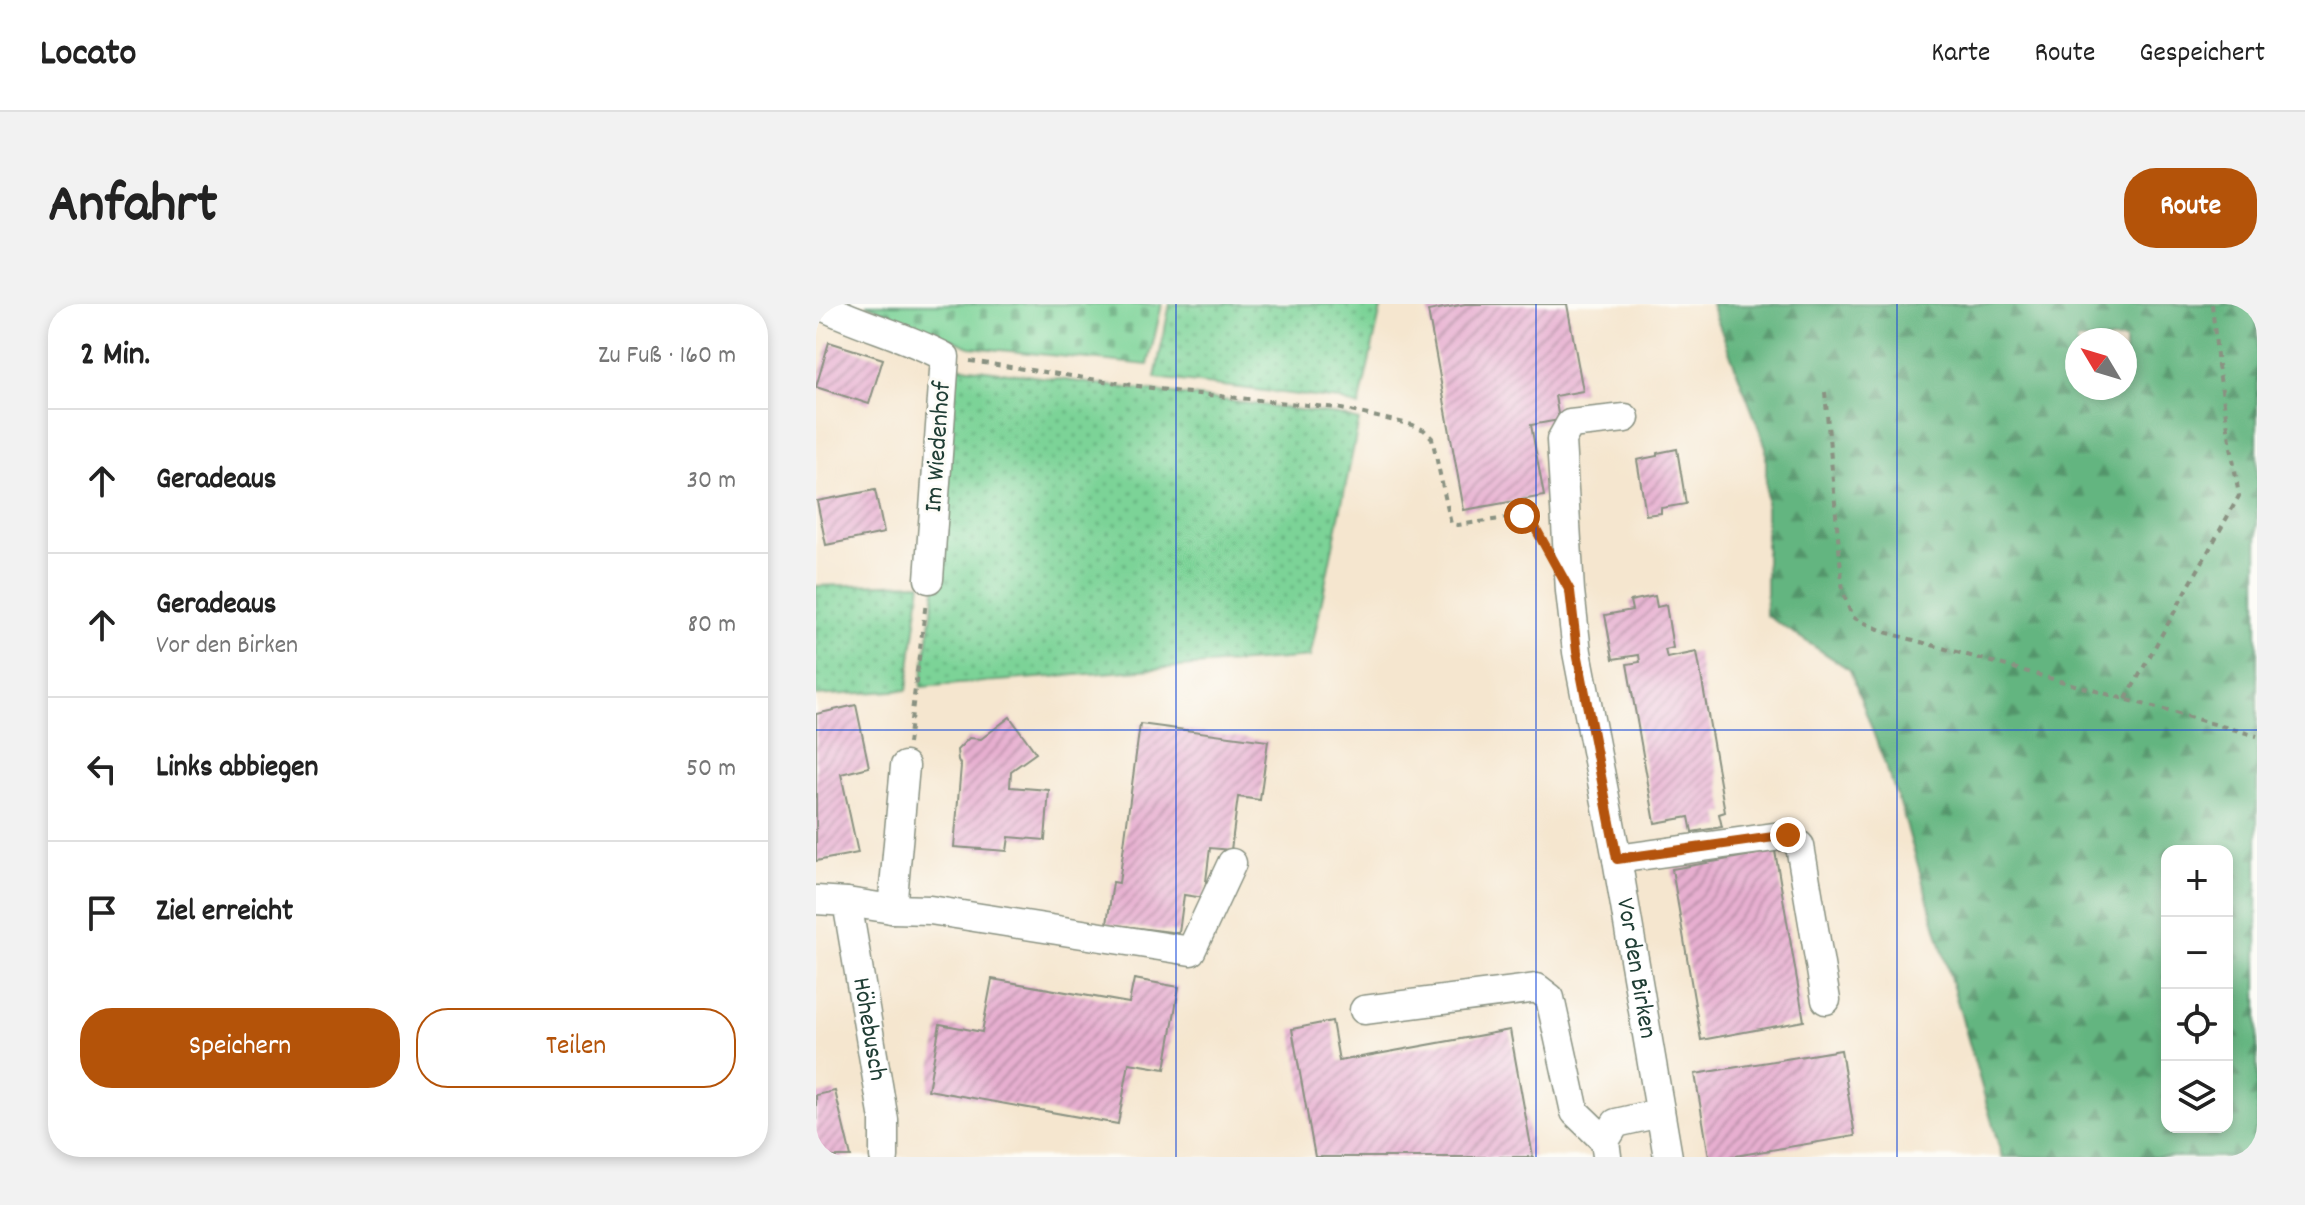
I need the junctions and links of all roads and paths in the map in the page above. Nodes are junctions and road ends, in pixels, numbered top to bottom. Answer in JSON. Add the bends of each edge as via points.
{"nodes":[{"id":1,"x":818,"y":304,"type":"edge"},
{"id":2,"x":2212,"y":304,"type":"edge"},
{"id":3,"x":945,"y":357,"type":"junction"},
{"id":4,"x":1825,"y":392,"type":"dead end"},
{"id":5,"x":1625,"y":418,"type":"dead end"},
{"id":6,"x":1544,"y":544,"type":"dead end"},
{"id":7,"x":929,"y":579,"type":"joint"},
{"id":8,"x":2126,"y":699,"type":"junction"},
{"id":9,"x":2257,"y":736,"type":"edge"},
{"id":10,"x":905,"y":766,"type":"joint"},
{"id":11,"x":1617,"y":859,"type":"junction"},
{"id":12,"x":1232,"y":863,"type":"dead end"},
{"id":13,"x":816,"y":900,"type":"edge"},
{"id":14,"x":847,"y":902,"type":"junction"},
{"id":15,"x":892,"y":909,"type":"junction"},
{"id":16,"x":1826,"y":1000,"type":"dead end"},
{"id":17,"x":1364,"y":1010,"type":"dead end"},
{"id":18,"x":1660,"y":1113,"type":"junction"},
{"id":19,"x":1606,"y":1149,"type":"edge"},
{"id":20,"x":884,"y":1157,"type":"edge"},
{"id":21,"x":1668,"y":1157,"type":"edge"}],
"edges":[{"from":1,"to":3,"type":"street","name":"Im Wiedenhof"},
{"from":2,"to":8,"type":"path","via":[[2239,496]]},
{"from":3,"to":6,"type":"path","via":[[1179,392],[1337,408],[1413,425],[1432,438],[1451,524],[1522,516],[1531,520]]},
{"from":3,"to":7,"type":"street","name":"Im Wiedenhof"},
{"from":4,"to":8,"type":"path","via":[[1843,592],[1852,617],[1885,632]]},
{"from":5,"to":11,"type":"street","name":"Vor den Birken","via":[[1570,424],[1561,440],[1577,652]]},
{"from":7,"to":10,"type":"path"},
{"from":8,"to":9,"type":"path"},
{"from":10,"to":15,"type":"street"},
{"from":11,"to":16,"type":"street","via":[[1788,835],[1800,846]]},
{"from":11,"to":18,"type":"street","name":"Vor den Birken"},
{"from":12,"to":15,"type":"street","via":[[1191,951],[930,910]]},
{"from":13,"to":14,"type":"street"},
{"from":14,"to":15,"type":"street"},
{"from":14,"to":20,"type":"street","name":"Höhebusch","via":[[884,1120]]},
{"from":17,"to":19,"type":"street","via":[[1537,988],[1550,998],[1575,1112]]},
{"from":18,"to":19,"type":"street","via":[[1616,1123]]},
{"from":18,"to":21,"type":"street","name":"Vor den Birken"}]}
